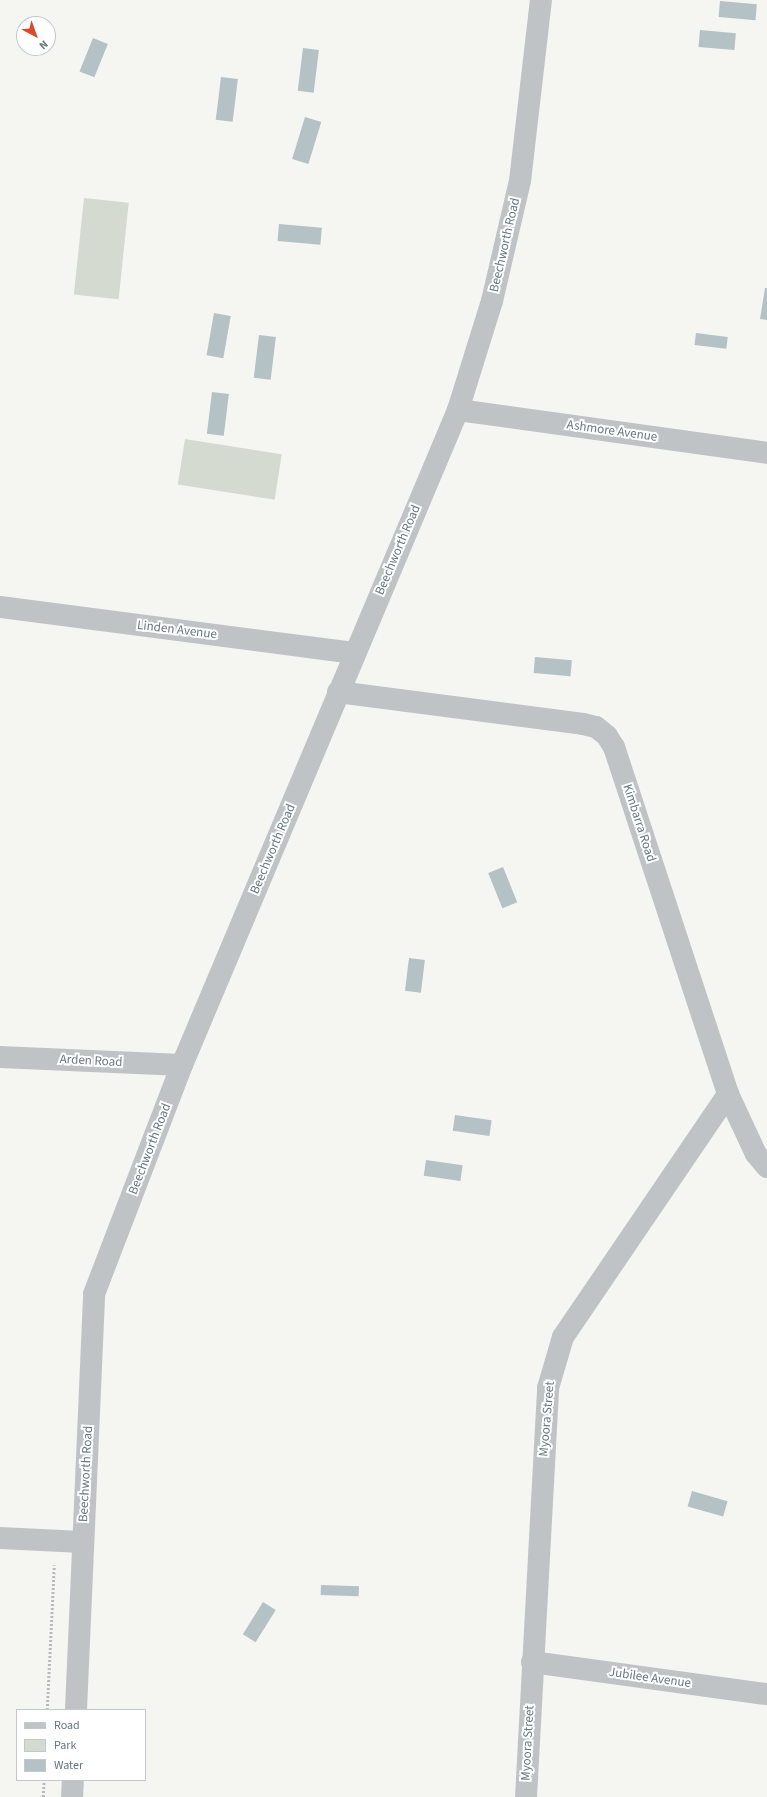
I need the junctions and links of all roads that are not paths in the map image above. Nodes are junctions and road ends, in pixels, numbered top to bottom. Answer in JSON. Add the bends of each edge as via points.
{"nodes":[{"id":1,"x":541,"y":0,"type":"edge"},
{"id":2,"x":458,"y":410,"type":"junction"},
{"id":3,"x":767,"y":453,"type":"edge"},
{"id":4,"x":0,"y":607,"type":"edge"},
{"id":5,"x":354,"y":653,"type":"junction"},
{"id":6,"x":338,"y":692,"type":"junction"},
{"id":7,"x":0,"y":1057,"type":"edge"},
{"id":8,"x":182,"y":1065,"type":"junction"},
{"id":9,"x":728,"y":1094,"type":"junction"},
{"id":10,"x":767,"y":1166,"type":"edge"},
{"id":11,"x":0,"y":1538,"type":"edge"},
{"id":12,"x":82,"y":1542,"type":"junction"},
{"id":13,"x":532,"y":1662,"type":"junction"},
{"id":14,"x":767,"y":1694,"type":"edge"},
{"id":15,"x":76,"y":1709,"type":"edge"},
{"id":16,"x":73,"y":1781,"type":"edge"},
{"id":17,"x":72,"y":1797,"type":"edge"},
{"id":18,"x":526,"y":1797,"type":"edge"}],
"edges":[{"from":1,"to":2,"type":"street","name":"Beechworth Road","via":[[520,181],[492,301]]},
{"from":2,"to":3,"type":"street","name":"Ashmore Avenue"},
{"from":2,"to":5,"type":"street","name":"Beechworth Road"},
{"from":4,"to":5,"type":"street","name":"Linden Avenue"},
{"from":5,"to":6,"type":"street","name":"Beechworth Road"},
{"from":6,"to":8,"type":"street","name":"Beechworth Road"},
{"from":6,"to":9,"type":"street","name":"Kimbarra Road","via":[[583,724],[596,727],[607,736],[614,747]]},
{"from":7,"to":8,"type":"street","name":"Arden Road"},
{"from":8,"to":12,"type":"street","name":"Beechworth Road","via":[[94,1294]]},
{"from":9,"to":10,"type":"street","name":"Kimbarra Road","via":[[756,1154]]},
{"from":9,"to":13,"type":"street","name":"Myoora Street","via":[[563,1337],[548,1388]]},
{"from":11,"to":12,"type":"street"},
{"from":12,"to":15,"type":"street","name":"Beechworth Road"},
{"from":13,"to":14,"type":"street","name":"Jubilee Avenue"},
{"from":13,"to":18,"type":"street","name":"Myoora Street"},
{"from":16,"to":17,"type":"street"}]}
